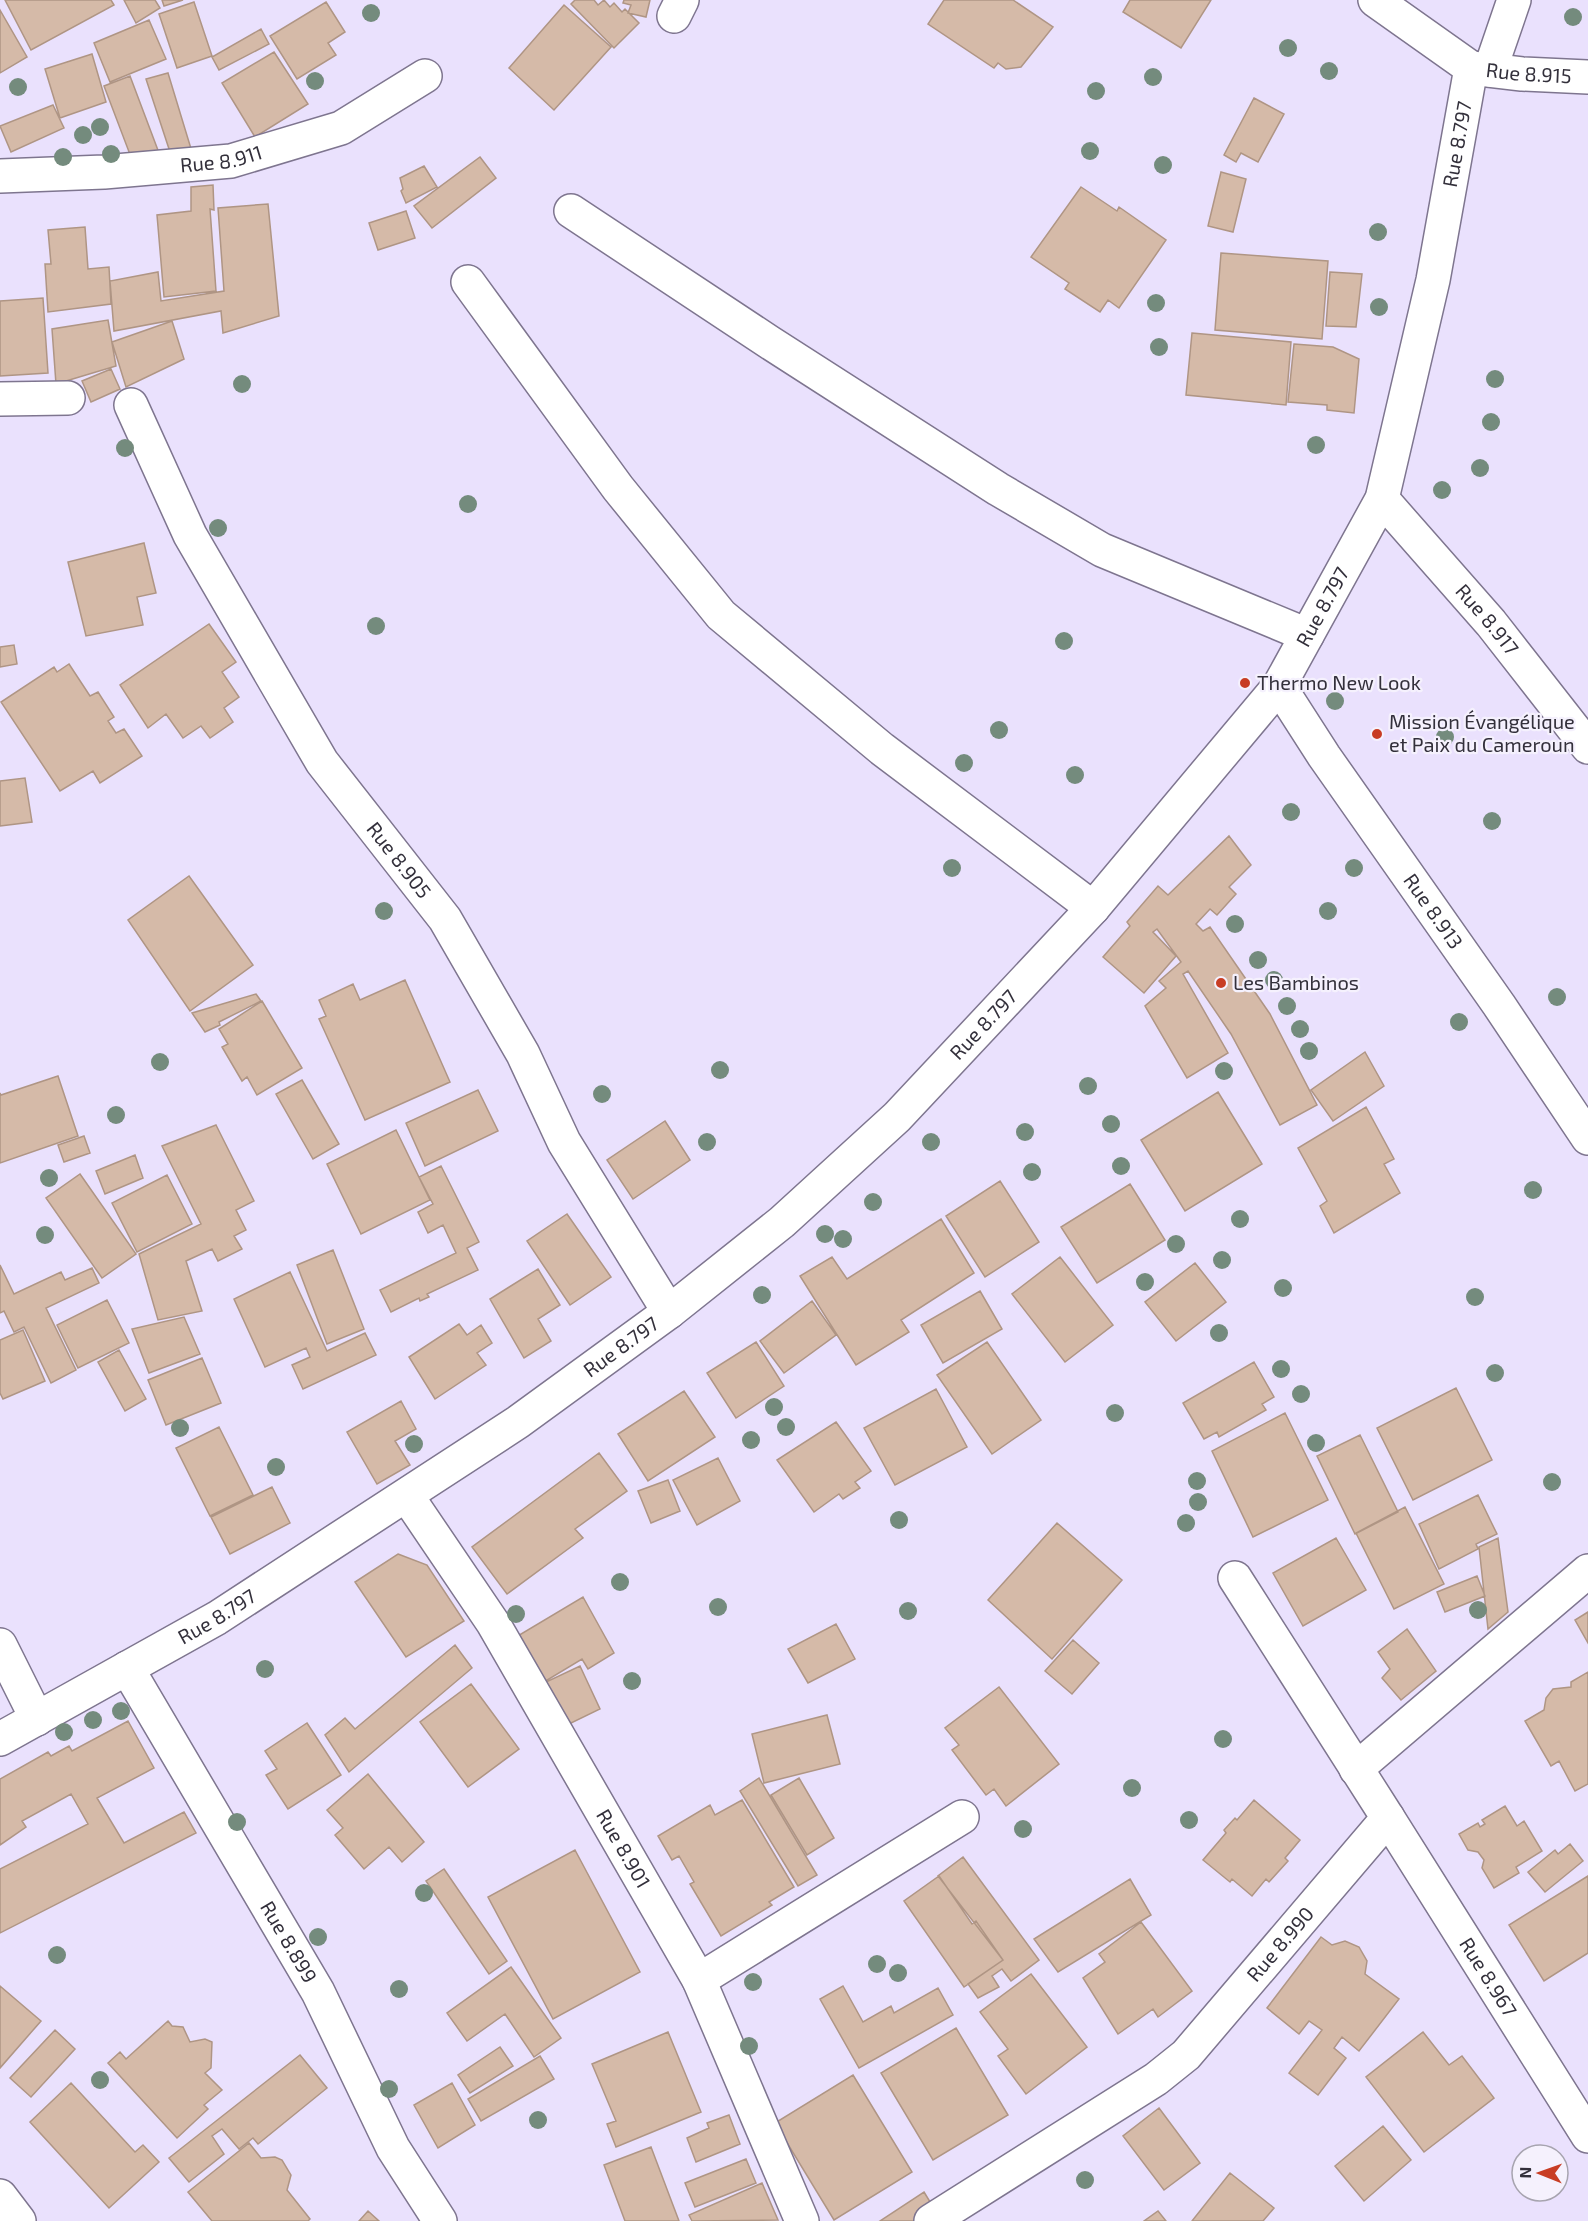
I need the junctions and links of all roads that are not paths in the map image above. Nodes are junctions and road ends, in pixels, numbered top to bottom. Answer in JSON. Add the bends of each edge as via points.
{"nodes":[{"id":1,"x":1375,"y":0,"type":"edge"},
{"id":2,"x":1514,"y":0,"type":"edge"},
{"id":3,"x":1480,"y":69,"type":"junction"},
{"id":4,"x":425,"y":76,"type":"dead end"},
{"id":5,"x":1588,"y":77,"type":"edge"},
{"id":6,"x":0,"y":176,"type":"edge"},
{"id":7,"x":571,"y":211,"type":"dead end"},
{"id":8,"x":468,"y":282,"type":"dead end"},
{"id":9,"x":68,"y":398,"type":"dead end"},
{"id":10,"x":0,"y":399,"type":"edge"},
{"id":11,"x":131,"y":405,"type":"dead end"},
{"id":12,"x":1382,"y":499,"type":"junction"},
{"id":13,"x":1307,"y":635,"type":"junction"},
{"id":14,"x":1279,"y":686,"type":"junction"},
{"id":15,"x":1588,"y":747,"type":"edge"},
{"id":16,"x":1093,"y":908,"type":"junction"},
{"id":17,"x":1588,"y":1138,"type":"edge"},
{"id":18,"x":669,"y":1312,"type":"junction"},
{"id":19,"x":407,"y":1496,"type":"junction"},
{"id":20,"x":1588,"y":1571,"type":"edge"},
{"id":21,"x":1235,"y":1578,"type":"dead end"},
{"id":22,"x":0,"y":1645,"type":"edge"},
{"id":23,"x":127,"y":1668,"type":"junction"},
{"id":24,"x":37,"y":1719,"type":"junction"},
{"id":25,"x":0,"y":1740,"type":"edge"},
{"id":26,"x":1356,"y":1769,"type":"junction"},
{"id":27,"x":962,"y":1817,"type":"dead end"},
{"id":28,"x":1388,"y":1818,"type":"junction"},
{"id":29,"x":699,"y":1980,"type":"junction"},
{"id":30,"x":1588,"y":2136,"type":"edge"},
{"id":31,"x":0,"y":2196,"type":"edge"},
{"id":32,"x":19,"y":2221,"type":"edge"},
{"id":33,"x":440,"y":2221,"type":"edge"},
{"id":34,"x":802,"y":2221,"type":"edge"},
{"id":35,"x":931,"y":2221,"type":"edge"}],
"edges":[{"from":1,"to":3,"type":"street"},
{"from":2,"to":3,"type":"street","name":"Rue 8.797"},
{"from":3,"to":5,"type":"street","name":"Rue 8.915"},
{"from":3,"to":12,"type":"street","name":"Rue 8.797"},
{"from":4,"to":6,"type":"street","name":"Rue 8.911","via":[[340,128],[231,161]]},
{"from":7,"to":13,"type":"street","via":[[998,489],[1102,550]]},
{"from":8,"to":16,"type":"street","via":[[618,488],[721,615],[882,749]]},
{"from":9,"to":10,"type":"street"},
{"from":11,"to":18,"type":"street","name":"Rue 8.905","via":[[190,535],[322,762],[445,919],[523,1054],[564,1142]]},
{"from":12,"to":13,"type":"street","name":"Rue 8.797"},
{"from":12,"to":15,"type":"street","name":"Rue 8.917","via":[[1491,623]]},
{"from":13,"to":14,"type":"street","name":"Rue 8.797"},
{"from":14,"to":16,"type":"street","name":"Rue 8.797"},
{"from":14,"to":17,"type":"street","name":"Rue 8.913"},
{"from":16,"to":18,"type":"street","name":"Rue 8.797","via":[[897,1117],[782,1222]]},
{"from":18,"to":19,"type":"street","name":"Rue 8.797","via":[[518,1422]]},
{"from":19,"to":23,"type":"street","name":"Rue 8.797","via":[[216,1618]]},
{"from":19,"to":29,"type":"street","name":"Rue 8.901","via":[[493,1623]]},
{"from":20,"to":26,"type":"street"},
{"from":21,"to":26,"type":"street"},
{"from":22,"to":24,"type":"street"},
{"from":23,"to":24,"type":"street","name":"Rue 8.797"},
{"from":23,"to":33,"type":"street","name":"Rue 8.899","via":[[318,1992],[393,2148]]},
{"from":24,"to":25,"type":"street","name":"Rue 8.797"},
{"from":26,"to":28,"type":"street"},
{"from":27,"to":29,"type":"street"},
{"from":28,"to":30,"type":"street","name":"Rue 8.967"},
{"from":28,"to":35,"type":"street","name":"Rue 8.990","via":[[1186,2055],[1156,2079]]},
{"from":29,"to":34,"type":"street","name":"Rue 8.901"},
{"from":31,"to":32,"type":"street"}]}
